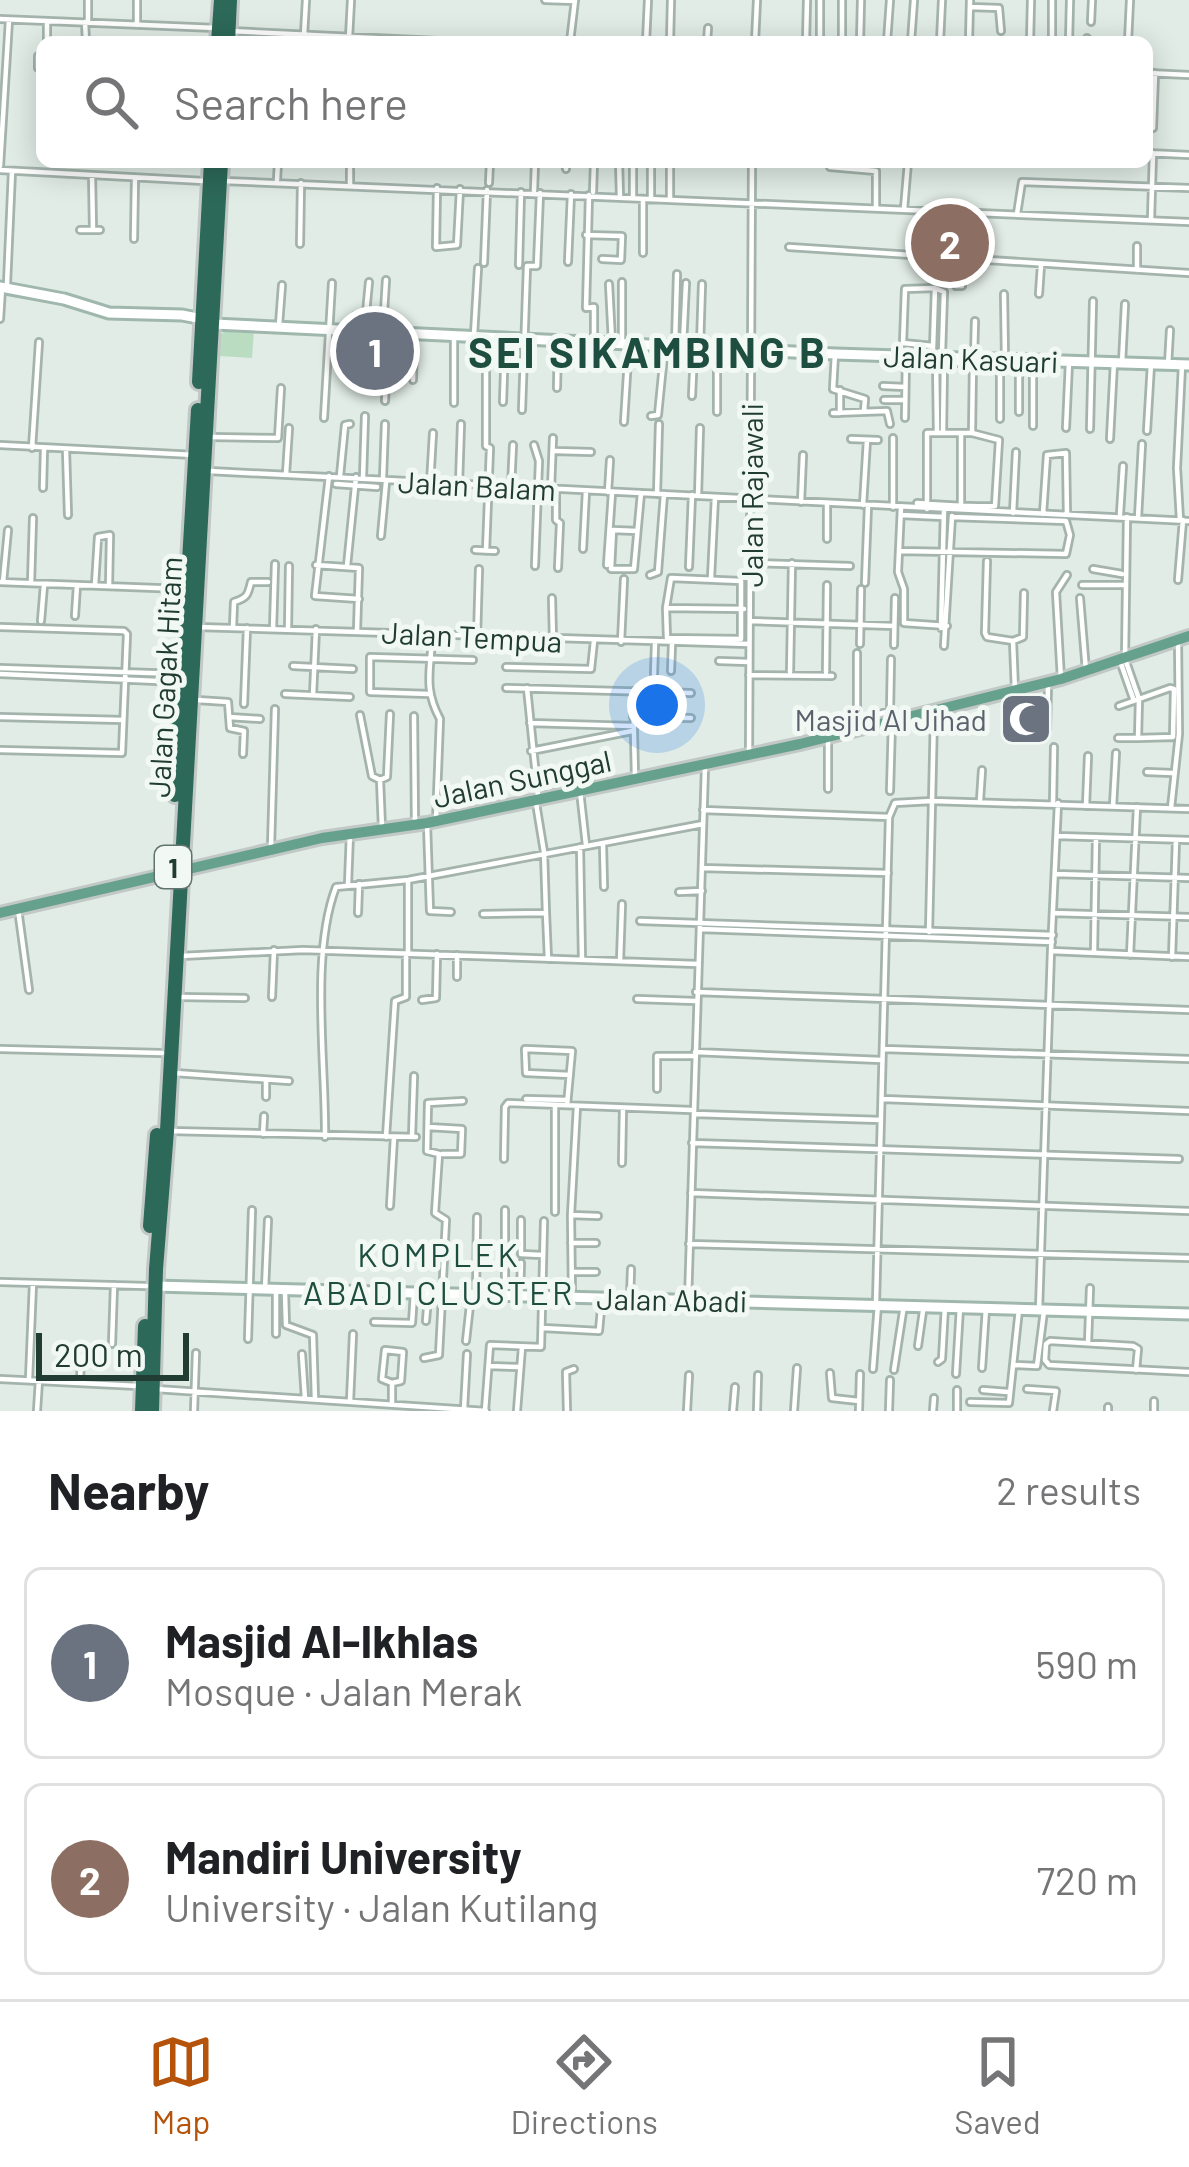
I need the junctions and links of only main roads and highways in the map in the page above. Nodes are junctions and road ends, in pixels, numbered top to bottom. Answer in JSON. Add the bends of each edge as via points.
{"nodes":[{"id":1,"x":220,"y":0,"type":"edge"},
{"id":2,"x":230,"y":0,"type":"edge"},
{"id":3,"x":223,"y":36,"type":"edge"},
{"id":4,"x":212,"y":168,"type":"edge"},
{"id":5,"x":219,"y":168,"type":"edge"},
{"id":6,"x":215,"y":181,"type":"junction"},
{"id":7,"x":208,"y":322,"type":"junction"},
{"id":8,"x":195,"y":531,"type":"junction"},
{"id":9,"x":1184,"y":638,"type":"edge"},
{"id":10,"x":177,"y":870,"type":"junction"},
{"id":11,"x":0,"y":913,"type":"edge"},
{"id":12,"x":157,"y":1199,"type":"junction"},
{"id":13,"x":148,"y":1388,"type":"junction"},
{"id":14,"x":142,"y":1411,"type":"edge"},
{"id":15,"x":152,"y":1411,"type":"edge"}],
"edges":[{"from":1,"to":3,"type":"highway"},
{"from":2,"to":3,"type":"highway"},
{"from":4,"to":6,"type":"highway","name":"Jalan Gagak Hitam","number":"1"},
{"from":5,"to":6,"type":"highway","name":"Jalan Gagak Hitam","number":"1"},
{"from":6,"to":7,"type":"highway","name":"Jalan Gagak Hitam","number":"1"},
{"from":7,"to":8,"type":"highway","name":"Jalan Gagak Hitam","number":"1"},
{"from":7,"to":8,"type":"highway","name":"Jalan Gagak Hitam","number":"1"},
{"from":8,"to":10,"type":"highway","name":"Jalan Gagak Hitam","number":"1"},
{"from":8,"to":10,"type":"highway","name":"Jalan Gagak Hitam","number":"1","via":[[176,678]]},
{"from":9,"to":10,"type":"main road","name":"Jalan Sunggal","via":[[828,737]]},
{"from":10,"to":11,"type":"main road","name":"Jalan Sunggal"},
{"from":10,"to":12,"type":"highway","name":"Jalan Gagak Hitam","number":"1"},
{"from":10,"to":12,"type":"highway","name":"Jalan Gagak Hitam","number":"1"},
{"from":12,"to":13,"type":"highway","name":"Jalan Gagak Hitam","number":"1"},
{"from":13,"to":14,"type":"highway","name":"Jalan Gagak Hitam","number":"1"},
{"from":13,"to":15,"type":"highway","name":"Jalan Gagak Hitam","number":"1"}]}
